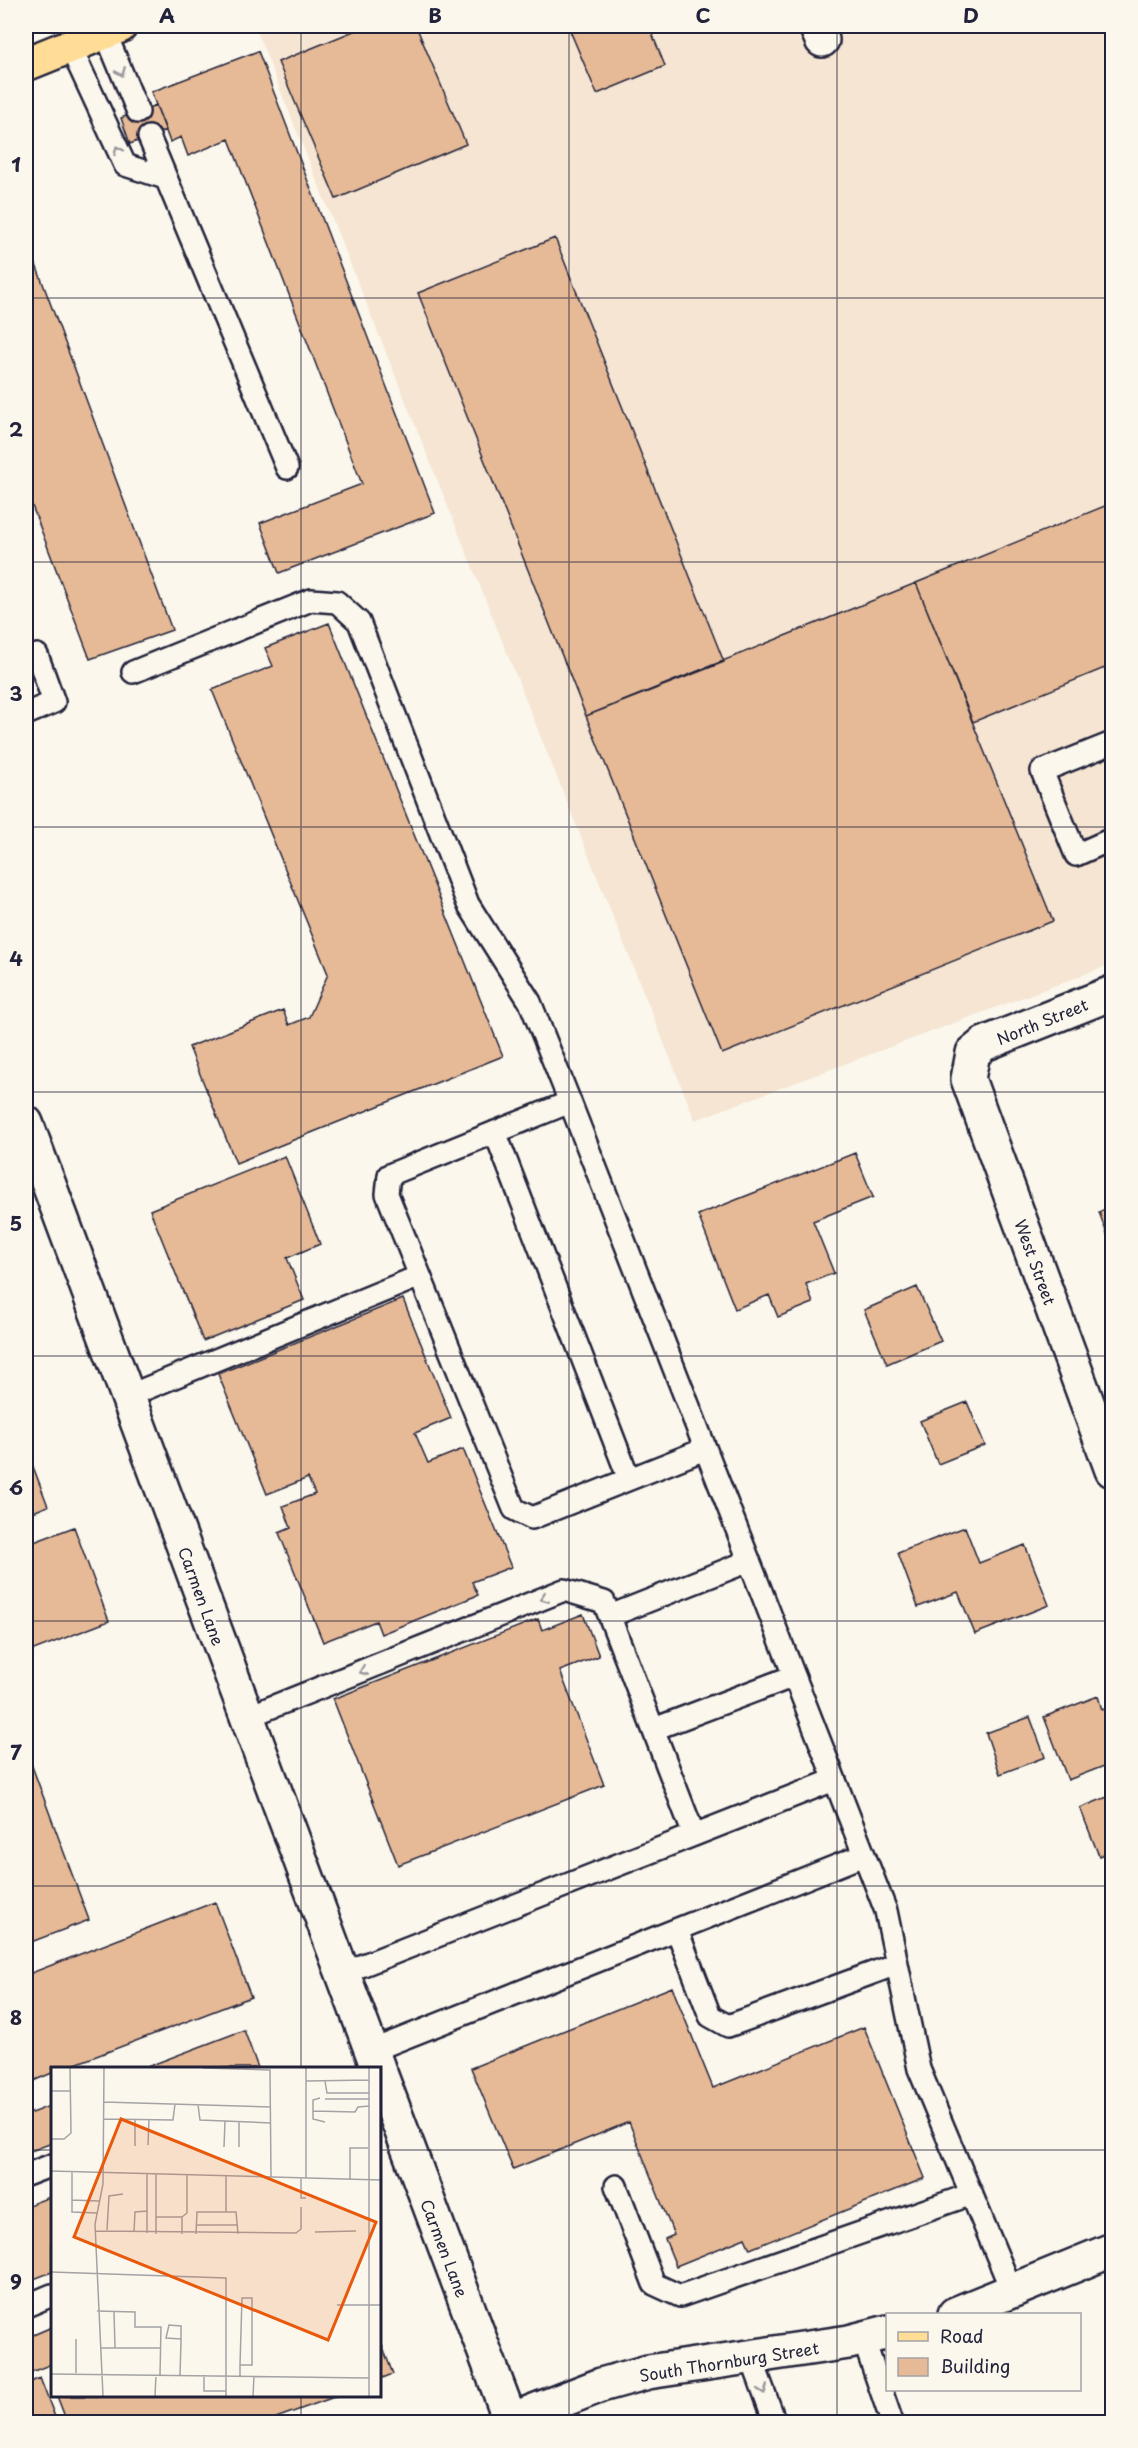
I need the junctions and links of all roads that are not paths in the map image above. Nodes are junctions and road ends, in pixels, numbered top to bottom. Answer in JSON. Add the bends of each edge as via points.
{"nodes":[{"id":1,"x":112,"y":28,"type":"edge"},
{"id":2,"x":70,"y":46,"type":"junction"},
{"id":3,"x":26,"y":63,"type":"edge"},
{"id":4,"x":138,"y":111,"type":"dead end"},
{"id":5,"x":150,"y":137,"type":"dead end"},
{"id":6,"x":165,"y":178,"type":"junction"},
{"id":7,"x":287,"y":468,"type":"dead end"},
{"id":8,"x":37,"y":655,"type":"dead end"},
{"id":9,"x":133,"y":672,"type":"dead end"},
{"id":10,"x":26,"y":714,"type":"edge"},
{"id":11,"x":1113,"y":743,"type":"edge"},
{"id":12,"x":1113,"y":839,"type":"edge"},
{"id":13,"x":1113,"y":993,"type":"edge"},
{"id":14,"x":973,"y":1053,"type":"joint"},
{"id":15,"x":570,"y":1102,"type":"junction"},
{"id":16,"x":26,"y":1123,"type":"edge"},
{"id":17,"x":495,"y":1131,"type":"junction"},
{"id":18,"x":420,"y":1276,"type":"junction"},
{"id":19,"x":128,"y":1396,"type":"junction"},
{"id":20,"x":705,"y":1449,"type":"junction"},
{"id":21,"x":1113,"y":1470,"type":"edge"},
{"id":22,"x":629,"y":1479,"type":"junction"},
{"id":23,"x":748,"y":1560,"type":"junction"},
{"id":24,"x":610,"y":1616,"type":"junction"},
{"id":25,"x":794,"y":1676,"type":"junction"},
{"id":26,"x":247,"y":1717,"type":"junction"},
{"id":27,"x":654,"y":1729,"type":"junction"},
{"id":28,"x":834,"y":1780,"type":"junction"},
{"id":29,"x":694,"y":1835,"type":"junction"},
{"id":30,"x":864,"y":1855,"type":"junction"},
{"id":31,"x":677,"y":1930,"type":"junction"},
{"id":32,"x":897,"y":1964,"type":"junction"},
{"id":33,"x":342,"y":1973,"type":"junction"},
{"id":34,"x":376,"y":2064,"type":"edge"},
{"id":35,"x":381,"y":2077,"type":"edge"},
{"id":36,"x":51,"y":2165,"type":"edge"},
{"id":37,"x":26,"y":2175,"type":"edge"},
{"id":38,"x":616,"y":2186,"type":"dead end"},
{"id":39,"x":972,"y":2194,"type":"junction"},
{"id":40,"x":1113,"y":2250,"type":"edge"},
{"id":41,"x":1012,"y":2291,"type":"junction"},
{"id":42,"x":51,"y":2295,"type":"edge"},
{"id":43,"x":26,"y":2306,"type":"edge"},
{"id":44,"x":957,"y":2313,"type":"edge"},
{"id":45,"x":875,"y":2335,"type":"edge"},
{"id":46,"x":751,"y":2357,"type":"junction"},
{"id":47,"x":509,"y":2422,"type":"edge"},
{"id":48,"x":775,"y":2422,"type":"edge"},
{"id":49,"x":892,"y":2422,"type":"edge"}],
"edges":[{"from":1,"to":2,"type":"main road"},
{"from":1,"to":4,"type":"lane","one_way":true},
{"from":2,"to":3,"type":"main road"},
{"from":6,"to":2,"type":"lane","one_way":true,"via":[[125,165]]},
{"from":5,"to":6,"type":"lane"},
{"from":6,"to":7,"type":"lane"},
{"from":8,"to":10,"type":"lane","via":[[54,702]]},
{"from":9,"to":15,"type":"lane","via":[[311,600],[337,602],[359,622],[468,904],[530,1002]]},
{"from":11,"to":12,"type":"lane","via":[[1042,771],[1076,855]]},
{"from":13,"to":14,"type":"street","name":"North Street","via":[[984,1044]]},
{"from":14,"to":21,"type":"street","name":"West Street","via":[[968,1079]]},
{"from":15,"to":17,"type":"lane"},
{"from":15,"to":20,"type":"lane"},
{"from":16,"to":19,"type":"street","name":"Carmen Lane"},
{"from":17,"to":18,"type":"lane","via":[[388,1174],[387,1194]]},
{"from":17,"to":22,"type":"lane"},
{"from":18,"to":19,"type":"lane"},
{"from":18,"to":22,"type":"lane","via":[[514,1509],[532,1518]]},
{"from":19,"to":26,"type":"street","name":"Carmen Lane"},
{"from":20,"to":22,"type":"lane"},
{"from":20,"to":23,"type":"lane"},
{"from":23,"to":24,"type":"lane"},
{"from":23,"to":25,"type":"lane"},
{"from":24,"to":26,"type":"lane","one_way":true,"via":[[604,1602],[564,1590]]},
{"from":24,"to":27,"type":"lane"},
{"from":25,"to":27,"type":"lane"},
{"from":25,"to":28,"type":"lane"},
{"from":26,"to":33,"type":"street","name":"Carmen Lane"},
{"from":27,"to":29,"type":"lane"},
{"from":28,"to":29,"type":"lane"},
{"from":28,"to":30,"type":"lane"},
{"from":29,"to":33,"type":"lane"},
{"from":30,"to":31,"type":"lane"},
{"from":30,"to":32,"type":"lane","via":[[886,1911]]},
{"from":31,"to":32,"type":"lane","via":[[710,2016],[728,2026]]},
{"from":31,"to":34,"type":"lane"},
{"from":32,"to":39,"type":"lane","via":[[919,2069]]},
{"from":33,"to":34,"type":"street","name":"Carmen Lane"},
{"from":35,"to":47,"type":"street","name":"Carmen Lane"},
{"from":36,"to":37,"type":"lane"},
{"from":38,"to":39,"type":"lane","via":[[654,2284],[680,2296]]},
{"from":39,"to":41,"type":"lane"},
{"from":40,"to":41,"type":"street"},
{"from":41,"to":44,"type":"street"},
{"from":42,"to":43,"type":"lane"},
{"from":45,"to":46,"type":"street","name":"South Thornburg Street"},
{"from":45,"to":49,"type":"lane"},
{"from":46,"to":47,"type":"street","name":"South Thornburg Street","via":[[648,2372],[601,2385]]},
{"from":46,"to":48,"type":"lane","one_way":true}]}
